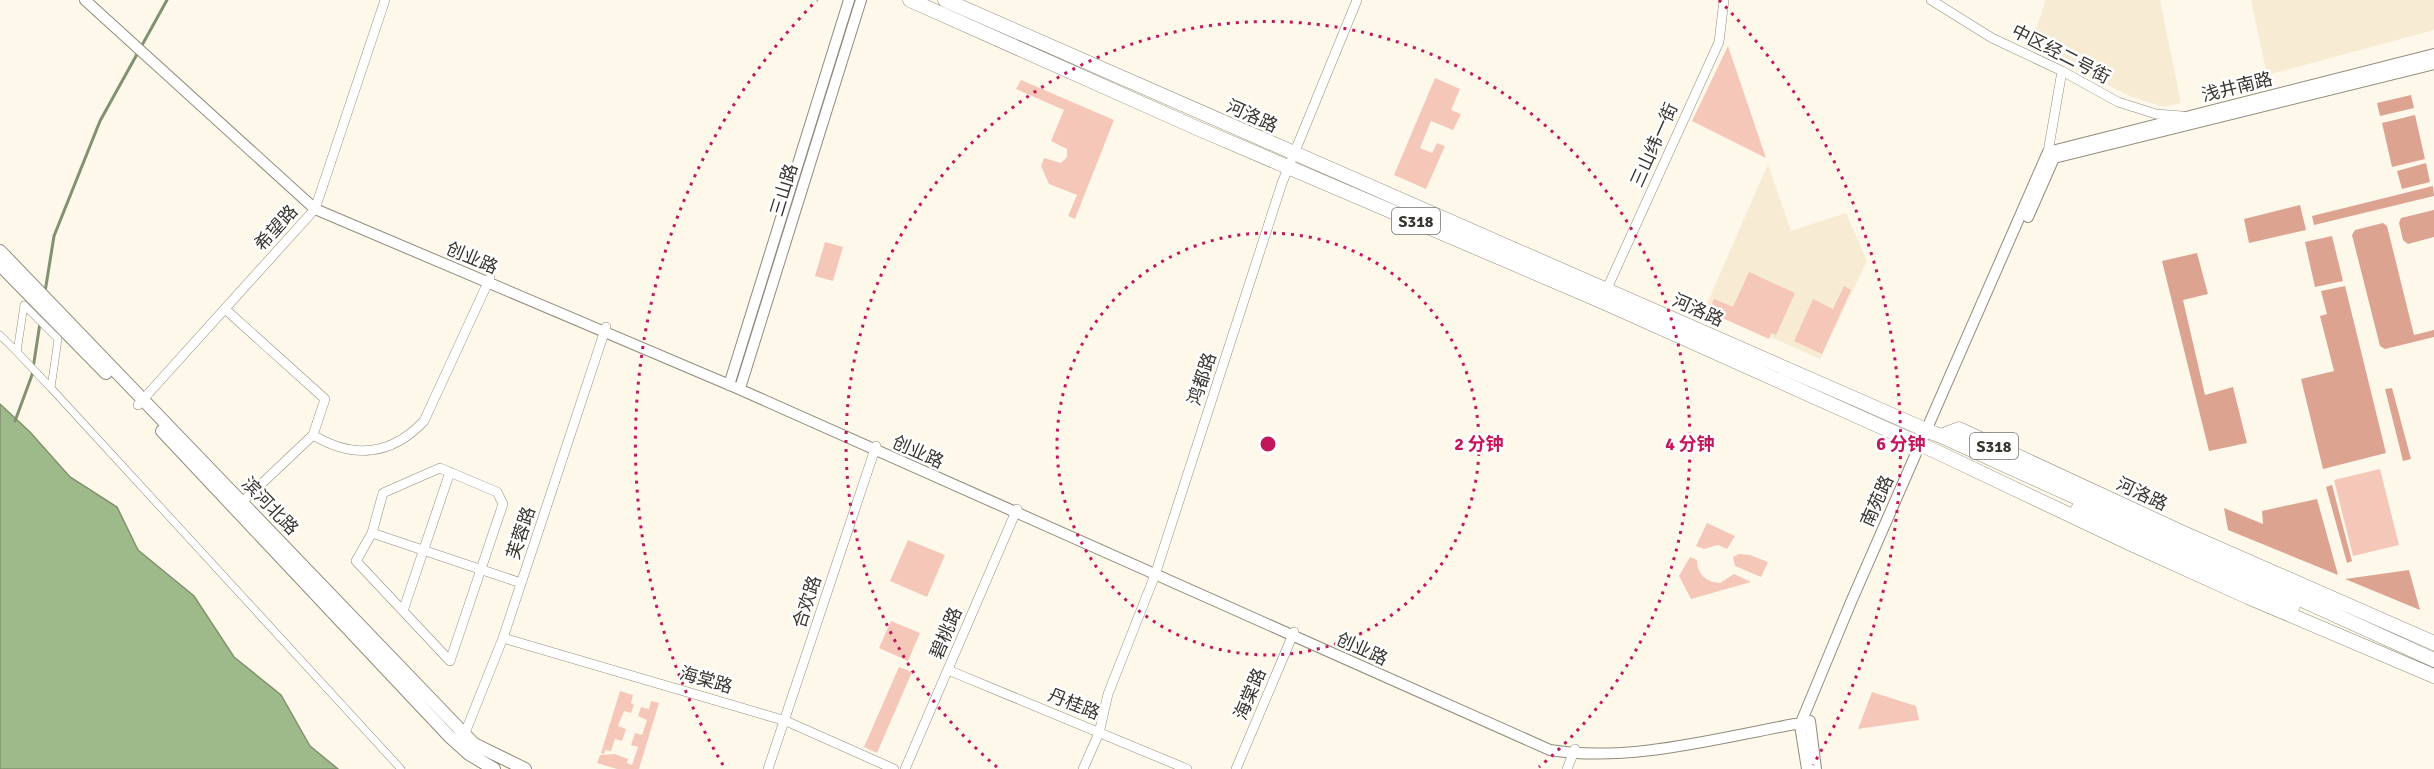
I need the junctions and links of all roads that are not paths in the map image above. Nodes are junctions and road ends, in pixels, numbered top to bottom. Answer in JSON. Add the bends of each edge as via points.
{"nodes":[{"id":1,"x":85,"y":0,"type":"edge"},
{"id":2,"x":93,"y":0,"type":"edge"},
{"id":3,"x":385,"y":0,"type":"edge"},
{"id":4,"x":849,"y":0,"type":"edge"},
{"id":5,"x":861,"y":0,"type":"edge"},
{"id":6,"x":910,"y":0,"type":"edge"},
{"id":7,"x":945,"y":0,"type":"edge"},
{"id":8,"x":1357,"y":0,"type":"edge"},
{"id":9,"x":1724,"y":0,"type":"edge"},
{"id":10,"x":1931,"y":0,"type":"edge"},
{"id":11,"x":108,"y":17,"type":"junction"},
{"id":12,"x":2434,"y":54,"type":"edge"},
{"id":13,"x":2434,"y":64,"type":"edge"},
{"id":14,"x":2064,"y":72,"type":"junction"},
{"id":15,"x":2184,"y":116,"type":"junction"},
{"id":16,"x":2052,"y":154,"type":"junction"},
{"id":17,"x":1290,"y":160,"type":"junction"},
{"id":18,"x":316,"y":206,"type":"junction"},
{"id":19,"x":0,"y":251,"type":"edge"},
{"id":20,"x":0,"y":264,"type":"edge"},
{"id":21,"x":490,"y":280,"type":"junction"},
{"id":22,"x":1604,"y":295,"type":"junction"},
{"id":23,"x":28,"y":301,"type":"junction"},
{"id":24,"x":225,"y":309,"type":"junction"},
{"id":25,"x":605,"y":329,"type":"junction"},
{"id":26,"x":60,"y":334,"type":"junction"},
{"id":27,"x":0,"y":335,"type":"edge"},
{"id":28,"x":17,"y":352,"type":"junction"},
{"id":29,"x":735,"y":385,"type":"junction"},
{"id":30,"x":51,"y":388,"type":"junction"},
{"id":31,"x":140,"y":403,"type":"junction"},
{"id":32,"x":1934,"y":433,"type":"junction"},
{"id":33,"x":313,"y":435,"type":"junction"},
{"id":34,"x":1924,"y":446,"type":"junction"},
{"id":35,"x":875,"y":448,"type":"junction"},
{"id":36,"x":450,"y":472,"type":"junction"},
{"id":37,"x":1986,"y":476,"type":"junction"},
{"id":38,"x":2051,"y":485,"type":"junction"},
{"id":39,"x":237,"y":506,"type":"junction"},
{"id":40,"x":1016,"y":511,"type":"junction"},
{"id":41,"x":372,"y":533,"type":"junction"},
{"id":42,"x":424,"y":551,"type":"junction"},
{"id":43,"x":479,"y":569,"type":"junction"},
{"id":44,"x":1156,"y":573,"type":"junction"},
{"id":45,"x":521,"y":583,"type":"junction"},
{"id":46,"x":403,"y":611,"type":"junction"},
{"id":47,"x":1293,"y":634,"type":"junction"},
{"id":48,"x":503,"y":638,"type":"junction"},
{"id":49,"x":2434,"y":643,"type":"edge"},
{"id":50,"x":2434,"y":660,"type":"edge"},
{"id":51,"x":948,"y":670,"type":"junction"},
{"id":52,"x":2434,"y":674,"type":"edge"},
{"id":53,"x":786,"y":721,"type":"junction"},
{"id":54,"x":1806,"y":723,"type":"junction"},
{"id":55,"x":1099,"y":733,"type":"junction"},
{"id":56,"x":462,"y":740,"type":"junction"},
{"id":57,"x":1575,"y":751,"type":"junction"},
{"id":58,"x":401,"y":769,"type":"edge"},
{"id":59,"x":494,"y":769,"type":"edge"},
{"id":60,"x":525,"y":769,"type":"edge"},
{"id":61,"x":768,"y":769,"type":"edge"},
{"id":62,"x":894,"y":769,"type":"edge"},
{"id":63,"x":905,"y":769,"type":"edge"},
{"id":64,"x":1083,"y":769,"type":"edge"},
{"id":65,"x":1187,"y":769,"type":"edge"},
{"id":66,"x":1236,"y":769,"type":"edge"},
{"id":67,"x":1567,"y":769,"type":"edge"},
{"id":68,"x":1807,"y":769,"type":"edge"},
{"id":69,"x":1816,"y":769,"type":"edge"}],
"edges":[{"from":1,"to":11,"type":"street","name":"创业路"},
{"from":2,"to":11,"type":"street","name":"创业路"},
{"from":3,"to":18,"type":"street","name":"希望路"},
{"from":4,"to":29,"type":"street","name":"三山路"},
{"from":5,"to":29,"type":"street","name":"三山路"},
{"from":6,"to":17,"type":"main road","name":"河洛路","number":"S318"},
{"from":7,"to":17,"type":"main road","name":"河洛路","number":"S318"},
{"from":8,"to":17,"type":"street","name":"鸿都路"},
{"from":9,"to":22,"type":"street","name":"三山纬一街","via":[[1719,42]]},
{"from":10,"to":14,"type":"street","name":"中区经二号街","via":[[1992,38]]},
{"from":11,"to":18,"type":"street","name":"创业路"},
{"from":12,"to":15,"type":"street","name":"浅井南路"},
{"from":13,"to":16,"type":"street","name":"浅井南路"},
{"from":14,"to":15,"type":"street","name":"中区经二号街","via":[[2118,102],[2156,114]]},
{"from":14,"to":16,"type":"street"},
{"from":15,"to":16,"type":"street","name":"浅井南路"},
{"from":16,"to":32,"type":"street","name":"南苑路"},
{"from":17,"to":22,"type":"main road","name":"河洛路","number":"S318"},
{"from":17,"to":44,"type":"street","name":"鸿都路"},
{"from":18,"to":21,"type":"street","name":"创业路"},
{"from":18,"to":24,"type":"street","name":"希望路"},
{"from":19,"to":31,"type":"main road","name":"滨河北路"},
{"from":20,"to":23,"type":"main road","name":"滨河北路"},
{"from":21,"to":25,"type":"street","name":"创业路"},
{"from":21,"to":33,"type":"street","via":[[423,421],[412,434],[393,446],[369,450],[348,450]]},
{"from":22,"to":32,"type":"main road","name":"河洛路","number":"S318"},
{"from":22,"to":34,"type":"main road","name":"河洛路","number":"S318"},
{"from":23,"to":26,"type":"main road","name":"滨河北路"},
{"from":23,"to":28,"type":"street"},
{"from":24,"to":31,"type":"street","name":"希望路"},
{"from":24,"to":33,"type":"street","via":[[326,399]]},
{"from":25,"to":29,"type":"street","name":"创业路"},
{"from":25,"to":45,"type":"street","name":"芙蓉路"},
{"from":26,"to":30,"type":"street"},
{"from":26,"to":31,"type":"main road","name":"滨河北路"},
{"from":27,"to":28,"type":"street"},
{"from":28,"to":30,"type":"street"},
{"from":29,"to":35,"type":"street","name":"创业路"},
{"from":30,"to":58,"type":"street"},
{"from":31,"to":39,"type":"main road","name":"滨河北路"},
{"from":32,"to":34,"type":"street","name":"南苑路"},
{"from":32,"to":38,"type":"main road","name":"河洛路","number":"S318","via":[[1959,429]]},
{"from":33,"to":39,"type":"street"},
{"from":34,"to":37,"type":"main road","name":"河洛路","number":"S318"},
{"from":34,"to":54,"type":"street","name":"南苑路","via":[[1851,602]]},
{"from":35,"to":40,"type":"street","name":"创业路"},
{"from":35,"to":53,"type":"street","name":"合欢路"},
{"from":36,"to":41,"type":"street","via":[[440,468],[383,493]]},
{"from":36,"to":42,"type":"street"},
{"from":36,"to":43,"type":"street","via":[[497,492],[503,504]]},
{"from":37,"to":38,"type":"main road","name":"河洛路","number":"S318"},
{"from":37,"to":52,"type":"main road","name":"河洛路","via":[[2248,597]]},
{"from":38,"to":49,"type":"main road","name":"河洛路"},
{"from":38,"to":50,"type":"main road"},
{"from":38,"to":52,"type":"main road"},
{"from":39,"to":56,"type":"main road","name":"滨河北路"},
{"from":40,"to":44,"type":"street","name":"创业路"},
{"from":40,"to":51,"type":"street","name":"碧桃路"},
{"from":41,"to":42,"type":"street"},
{"from":41,"to":46,"type":"street","via":[[356,561]]},
{"from":42,"to":43,"type":"street"},
{"from":42,"to":46,"type":"street"},
{"from":43,"to":45,"type":"street"},
{"from":43,"to":46,"type":"street","via":[[450,661]]},
{"from":44,"to":47,"type":"street","name":"创业路"},
{"from":44,"to":55,"type":"street","name":"鸿都路","via":[[1108,694]]},
{"from":45,"to":48,"type":"street","name":"芙蓉路"},
{"from":47,"to":57,"type":"street","name":"创业路","via":[[1550,750]]},
{"from":47,"to":66,"type":"street","name":"海棠路"},
{"from":48,"to":53,"type":"street","name":"海棠路"},
{"from":48,"to":56,"type":"street","name":"芙蓉路"},
{"from":51,"to":55,"type":"street","name":"丹桂路"},
{"from":51,"to":63,"type":"street","name":"碧桃路"},
{"from":53,"to":61,"type":"street","name":"合欢路"},
{"from":53,"to":62,"type":"street","name":"海棠路"},
{"from":54,"to":57,"type":"street","name":"创业路","via":[[1798,718],[1628,748]]},
{"from":54,"to":68,"type":"street"},
{"from":54,"to":69,"type":"street"},
{"from":55,"to":64,"type":"street","name":"鸿都路"},
{"from":55,"to":65,"type":"street","name":"丹桂路"},
{"from":56,"to":59,"type":"main road","name":"滨河北路","via":[[469,754]]},
{"from":56,"to":60,"type":"main road","name":"滨河北路"},
{"from":57,"to":67,"type":"street"}]}
